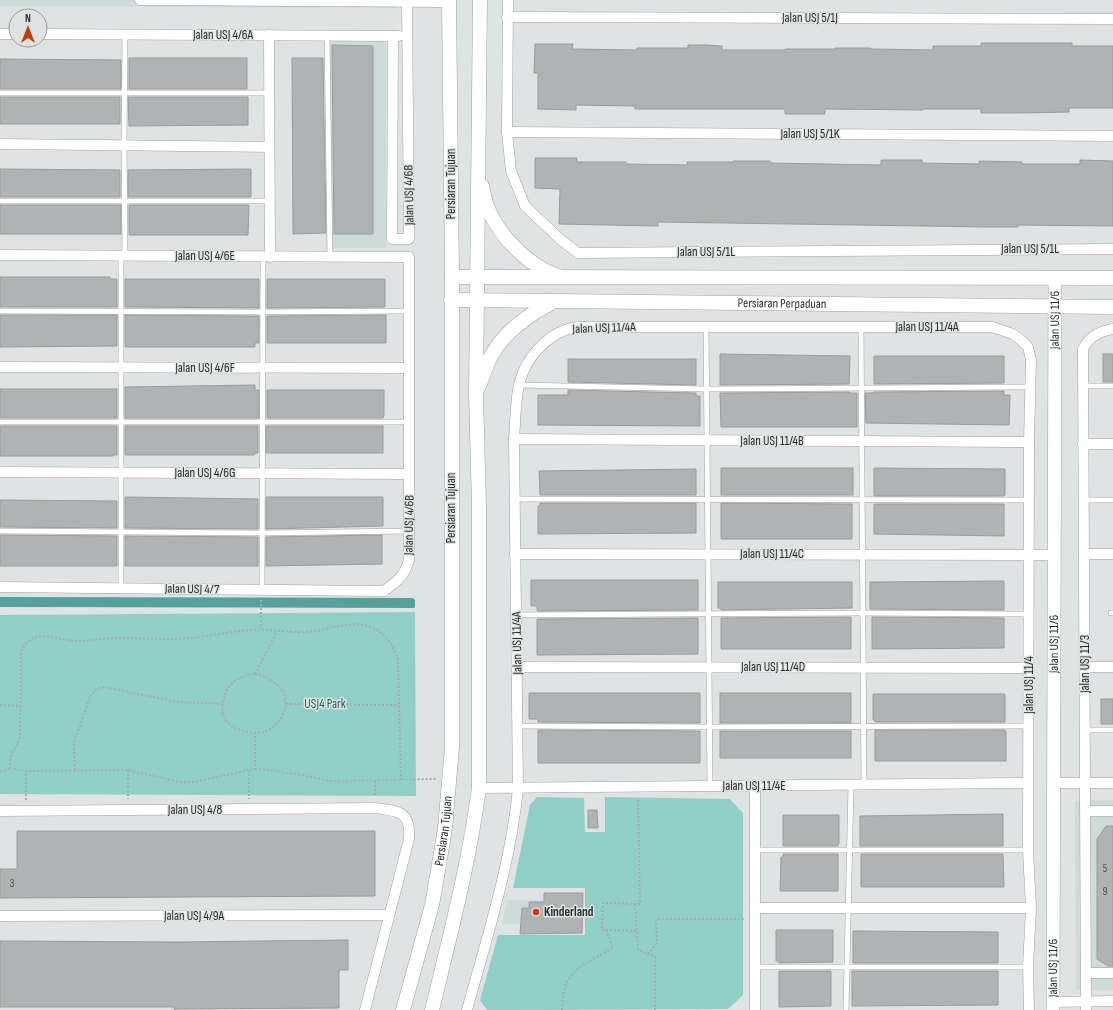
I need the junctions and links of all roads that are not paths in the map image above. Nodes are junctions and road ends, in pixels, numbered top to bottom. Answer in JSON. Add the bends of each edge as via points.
{"nodes":[{"id":1,"x":140,"y":0,"type":"edge"},
{"id":2,"x":480,"y":0,"type":"edge"},
{"id":3,"x":508,"y":0,"type":"edge"},
{"id":4,"x":407,"y":1,"type":"edge"},
{"id":5,"x":449,"y":1,"type":"edge"},
{"id":6,"x":507,"y":18,"type":"junction"},
{"id":7,"x":1113,"y":19,"type":"edge"},
{"id":8,"x":48,"y":34,"type":"edge"},
{"id":9,"x":125,"y":35,"type":"junction"},
{"id":10,"x":269,"y":35,"type":"junction"},
{"id":11,"x":327,"y":35,"type":"junction"},
{"id":12,"x":393,"y":36,"type":"junction"},
{"id":13,"x":407,"y":36,"type":"junction"},
{"id":14,"x":0,"y":93,"type":"edge"},
{"id":15,"x":124,"y":93,"type":"junction"},
{"id":16,"x":269,"y":93,"type":"junction"},
{"id":17,"x":507,"y":132,"type":"junction"},
{"id":18,"x":1113,"y":136,"type":"edge"},
{"id":19,"x":0,"y":144,"type":"edge"},
{"id":20,"x":124,"y":145,"type":"junction"},
{"id":21,"x":269,"y":147,"type":"junction"},
{"id":22,"x":478,"y":158,"type":"junction"},
{"id":23,"x":0,"y":201,"type":"edge"},
{"id":24,"x":270,"y":201,"type":"junction"},
{"id":25,"x":124,"y":202,"type":"junction"},
{"id":26,"x":1113,"y":249,"type":"edge"},
{"id":27,"x":0,"y":255,"type":"edge"},
{"id":28,"x":123,"y":256,"type":"junction"},
{"id":29,"x":266,"y":256,"type":"junction"},
{"id":30,"x":330,"y":257,"type":"junction"},
{"id":31,"x":409,"y":257,"type":"joint"},
{"id":32,"x":452,"y":277,"type":"junction"},
{"id":33,"x":476,"y":278,"type":"junction"},
{"id":34,"x":564,"y":278,"type":"junction"},
{"id":35,"x":1113,"y":278,"type":"edge"},
{"id":36,"x":1055,"y":279,"type":"junction"},
{"id":37,"x":451,"y":300,"type":"junction"},
{"id":38,"x":476,"y":300,"type":"junction"},
{"id":39,"x":555,"y":301,"type":"junction"},
{"id":40,"x":1055,"y":308,"type":"junction"},
{"id":41,"x":1113,"y":308,"type":"edge"},
{"id":42,"x":0,"y":311,"type":"edge"},
{"id":43,"x":409,"y":311,"type":"junction"},
{"id":44,"x":121,"y":312,"type":"junction"},
{"id":45,"x":262,"y":312,"type":"junction"},
{"id":46,"x":706,"y":327,"type":"junction"},
{"id":47,"x":862,"y":327,"type":"junction"},
{"id":48,"x":1110,"y":330,"type":"edge"},
{"id":49,"x":1031,"y":360,"type":"joint"},
{"id":50,"x":0,"y":367,"type":"edge"},
{"id":51,"x":121,"y":367,"type":"junction"},
{"id":52,"x":262,"y":368,"type":"junction"},
{"id":53,"x":409,"y":368,"type":"junction"},
{"id":54,"x":519,"y":385,"type":"junction"},
{"id":55,"x":1083,"y":386,"type":"junction"},
{"id":56,"x":1113,"y":386,"type":"edge"},
{"id":57,"x":1030,"y":387,"type":"junction"},
{"id":58,"x":862,"y":388,"type":"junction"},
{"id":59,"x":706,"y":389,"type":"junction"},
{"id":60,"x":476,"y":394,"type":"junction"},
{"id":61,"x":0,"y":422,"type":"edge"},
{"id":62,"x":262,"y":422,"type":"junction"},
{"id":63,"x":409,"y":422,"type":"junction"},
{"id":64,"x":121,"y":423,"type":"junction"},
{"id":65,"x":514,"y":439,"type":"junction"},
{"id":66,"x":707,"y":440,"type":"junction"},
{"id":67,"x":862,"y":441,"type":"junction"},
{"id":68,"x":1029,"y":442,"type":"junction"},
{"id":69,"x":1083,"y":444,"type":"junction"},
{"id":70,"x":1113,"y":444,"type":"edge"},
{"id":71,"x":0,"y":472,"type":"edge"},
{"id":72,"x":121,"y":472,"type":"junction"},
{"id":73,"x":262,"y":473,"type":"junction"},
{"id":74,"x":409,"y":474,"type":"junction"},
{"id":75,"x":515,"y":499,"type":"junction"},
{"id":76,"x":708,"y":499,"type":"junction"},
{"id":77,"x":862,"y":499,"type":"junction"},
{"id":78,"x":1029,"y":500,"type":"junction"},
{"id":79,"x":1084,"y":500,"type":"junction"},
{"id":80,"x":1113,"y":500,"type":"edge"},
{"id":81,"x":0,"y":531,"type":"edge"},
{"id":82,"x":121,"y":531,"type":"junction"},
{"id":83,"x":409,"y":531,"type":"junction"},
{"id":84,"x":262,"y":533,"type":"junction"},
{"id":85,"x":516,"y":554,"type":"junction"},
{"id":86,"x":708,"y":554,"type":"junction"},
{"id":87,"x":863,"y":554,"type":"junction"},
{"id":88,"x":1084,"y":554,"type":"junction"},
{"id":89,"x":1113,"y":554,"type":"edge"},
{"id":90,"x":1029,"y":555,"type":"junction"},
{"id":91,"x":1054,"y":555,"type":"junction"},
{"id":92,"x":0,"y":587,"type":"edge"},
{"id":93,"x":121,"y":589,"type":"junction"},
{"id":94,"x":262,"y":590,"type":"junction"},
{"id":95,"x":384,"y":591,"type":"joint"},
{"id":96,"x":863,"y":613,"type":"junction"},
{"id":97,"x":709,"y":614,"type":"junction"},
{"id":98,"x":1029,"y":614,"type":"junction"},
{"id":99,"x":516,"y":615,"type":"junction"},
{"id":100,"x":517,"y":667,"type":"junction"},
{"id":101,"x":709,"y":667,"type":"junction"},
{"id":102,"x":1085,"y":667,"type":"junction"},
{"id":103,"x":1113,"y":667,"type":"edge"},
{"id":104,"x":864,"y":668,"type":"junction"},
{"id":105,"x":1028,"y":668,"type":"junction"},
{"id":106,"x":518,"y":726,"type":"junction"},
{"id":107,"x":864,"y":726,"type":"junction"},
{"id":108,"x":1028,"y":726,"type":"junction"},
{"id":109,"x":710,"y":727,"type":"junction"},
{"id":110,"x":1085,"y":730,"type":"junction"},
{"id":111,"x":1113,"y":730,"type":"edge"},
{"id":112,"x":1028,"y":783,"type":"junction"},
{"id":113,"x":1054,"y":783,"type":"junction"},
{"id":114,"x":1086,"y":783,"type":"junction"},
{"id":115,"x":1113,"y":783,"type":"edge"},
{"id":116,"x":851,"y":785,"type":"junction"},
{"id":117,"x":864,"y":785,"type":"junction"},
{"id":118,"x":710,"y":786,"type":"junction"},
{"id":119,"x":755,"y":786,"type":"junction"},
{"id":120,"x":479,"y":788,"type":"junction"},
{"id":121,"x":518,"y":788,"type":"junction"},
{"id":122,"x":0,"y":811,"type":"edge"},
{"id":123,"x":1086,"y":811,"type":"junction"},
{"id":124,"x":1113,"y":811,"type":"edge"},
{"id":125,"x":755,"y":850,"type":"junction"},
{"id":126,"x":849,"y":850,"type":"junction"},
{"id":127,"x":1028,"y":850,"type":"junction"},
{"id":128,"x":755,"y":908,"type":"junction"},
{"id":129,"x":848,"y":908,"type":"junction"},
{"id":130,"x":1031,"y":908,"type":"junction"},
{"id":131,"x":389,"y":915,"type":"junction"},
{"id":132,"x":0,"y":916,"type":"edge"},
{"id":133,"x":755,"y":967,"type":"junction"},
{"id":134,"x":847,"y":967,"type":"junction"},
{"id":135,"x":1028,"y":967,"type":"junction"},
{"id":136,"x":1087,"y":973,"type":"junction"},
{"id":137,"x":1113,"y":973,"type":"edge"},
{"id":138,"x":1113,"y":1001,"type":"edge"},
{"id":139,"x":1086,"y":1005,"type":"edge"},
{"id":140,"x":1053,"y":1006,"type":"edge"},
{"id":141,"x":365,"y":1010,"type":"edge"},
{"id":142,"x":403,"y":1010,"type":"edge"},
{"id":143,"x":432,"y":1010,"type":"edge"},
{"id":144,"x":467,"y":1010,"type":"edge"},
{"id":145,"x":755,"y":1010,"type":"edge"},
{"id":146,"x":846,"y":1010,"type":"edge"},
{"id":147,"x":1029,"y":1010,"type":"edge"}],
"edges":[{"from":1,"to":4,"type":"street"},
{"from":2,"to":22,"type":"main road","name":"Persiaran Tujuan"},
{"from":3,"to":6,"type":"street","name":"Jalan USJ 5/1L"},
{"from":4,"to":5,"type":"street"},
{"from":4,"to":13,"type":"street","name":"Jalan USJ 4/6B"},
{"from":5,"to":32,"type":"main road","name":"Persiaran Tujuan"},
{"from":6,"to":7,"type":"street","name":"Jalan USJ 5/1J"},
{"from":6,"to":17,"type":"street","name":"Jalan USJ 5/1L"},
{"from":8,"to":9,"type":"street","name":"Jalan USJ 4/6A"},
{"from":9,"to":10,"type":"street","name":"Jalan USJ 4/6A"},
{"from":9,"to":15,"type":"lane"},
{"from":10,"to":11,"type":"street","name":"Jalan USJ 4/6A"},
{"from":10,"to":16,"type":"street"},
{"from":11,"to":12,"type":"street","name":"Jalan USJ 4/6A"},
{"from":11,"to":30,"type":"lane"},
{"from":12,"to":13,"type":"street","name":"Jalan USJ 4/6A"},
{"from":12,"to":13,"type":"street","name":"Jalan USJ 4/6B","via":[[392,239],[409,239]]},
{"from":14,"to":15,"type":"lane"},
{"from":15,"to":16,"type":"lane"},
{"from":15,"to":20,"type":"lane"},
{"from":16,"to":21,"type":"street"},
{"from":17,"to":18,"type":"street","name":"Jalan USJ 5/1K"},
{"from":17,"to":26,"type":"street","name":"Jalan USJ 5/1L","via":[[511,171],[525,206],[578,253]]},
{"from":19,"to":20,"type":"street"},
{"from":20,"to":21,"type":"street"},
{"from":20,"to":25,"type":"lane"},
{"from":21,"to":24,"type":"street"},
{"from":22,"to":33,"type":"main road","name":"Persiaran Tujuan"},
{"from":22,"to":34,"type":"main road","via":[[485,199],[502,233],[533,262],[550,274]]},
{"from":23,"to":25,"type":"lane"},
{"from":24,"to":25,"type":"lane"},
{"from":24,"to":29,"type":"street"},
{"from":25,"to":28,"type":"lane"},
{"from":27,"to":28,"type":"street","name":"Jalan USJ 4/6E"},
{"from":28,"to":29,"type":"street","name":"Jalan USJ 4/6E"},
{"from":28,"to":44,"type":"lane"},
{"from":29,"to":30,"type":"street","name":"Jalan USJ 4/6E"},
{"from":29,"to":45,"type":"lane"},
{"from":30,"to":31,"type":"street","name":"Jalan USJ 4/6E"},
{"from":31,"to":43,"type":"street","name":"Jalan USJ 4/6B"},
{"from":32,"to":33,"type":"main road","name":"Persiaran Perpaduan"},
{"from":32,"to":37,"type":"main road","name":"Persiaran Tujuan"},
{"from":33,"to":34,"type":"main road","name":"Persiaran Perpaduan"},
{"from":33,"to":38,"type":"main road","name":"Persiaran Tujuan"},
{"from":34,"to":36,"type":"main road","name":"Persiaran Perpaduan"},
{"from":35,"to":36,"type":"main road","name":"Persiaran Perpaduan"},
{"from":36,"to":40,"type":"street","name":"Jalan USJ 11/6"},
{"from":37,"to":38,"type":"main road","name":"Persiaran Perpaduan"},
{"from":37,"to":142,"type":"main road","name":"Persiaran Tujuan","via":[[452,747],[445,828],[432,905]]},
{"from":38,"to":39,"type":"main road","name":"Persiaran Perpaduan"},
{"from":38,"to":60,"type":"main road","name":"Persiaran Tujuan"},
{"from":39,"to":40,"type":"main road","name":"Persiaran Perpaduan"},
{"from":39,"to":60,"type":"main road","via":[[522,320],[502,341],[491,356]]},
{"from":40,"to":41,"type":"main road","name":"Persiaran Perpaduan"},
{"from":40,"to":91,"type":"street","name":"Jalan USJ 11/6"},
{"from":42,"to":44,"type":"lane"},
{"from":43,"to":45,"type":"lane"},
{"from":43,"to":53,"type":"street","name":"Jalan USJ 4/6B"},
{"from":44,"to":45,"type":"lane"},
{"from":44,"to":51,"type":"lane"},
{"from":45,"to":52,"type":"lane"},
{"from":46,"to":47,"type":"street","name":"Jalan USJ 11/4A"},
{"from":46,"to":54,"type":"street","name":"Jalan USJ 11/4A","via":[[579,327],[563,331],[546,341],[533,354],[523,370]]},
{"from":46,"to":59,"type":"lane"},
{"from":47,"to":49,"type":"street","name":"Jalan USJ 11/4A","via":[[992,327],[1013,334],[1022,341],[1028,347]]},
{"from":47,"to":58,"type":"lane"},
{"from":48,"to":55,"type":"street","name":"Jalan USJ 11/3","via":[[1096,334],[1082,349]]},
{"from":49,"to":57,"type":"street","name":"Jalan USJ 11/4"},
{"from":50,"to":51,"type":"street","name":"Jalan USJ 4/6F"},
{"from":51,"to":52,"type":"street","name":"Jalan USJ 4/6F"},
{"from":51,"to":64,"type":"lane"},
{"from":52,"to":53,"type":"street","name":"Jalan USJ 4/6F"},
{"from":52,"to":62,"type":"lane"},
{"from":53,"to":63,"type":"street","name":"Jalan USJ 4/6B"},
{"from":54,"to":59,"type":"lane"},
{"from":54,"to":65,"type":"street","name":"Jalan USJ 11/4A"},
{"from":55,"to":56,"type":"lane"},
{"from":55,"to":69,"type":"street","name":"Jalan USJ 11/3"},
{"from":57,"to":58,"type":"lane"},
{"from":57,"to":68,"type":"street","name":"Jalan USJ 11/4"},
{"from":58,"to":59,"type":"lane"},
{"from":58,"to":67,"type":"lane"},
{"from":59,"to":66,"type":"lane"},
{"from":60,"to":120,"type":"main road","name":"Persiaran Tujuan","via":[[479,505]]},
{"from":61,"to":64,"type":"lane"},
{"from":62,"to":63,"type":"lane"},
{"from":62,"to":64,"type":"lane"},
{"from":62,"to":73,"type":"lane"},
{"from":63,"to":74,"type":"street","name":"Jalan USJ 4/6B"},
{"from":64,"to":72,"type":"lane"},
{"from":65,"to":66,"type":"street","name":"Jalan USJ 11/4B"},
{"from":65,"to":75,"type":"street","name":"Jalan USJ 11/4A"},
{"from":66,"to":67,"type":"street","name":"Jalan USJ 11/4B"},
{"from":66,"to":76,"type":"lane"},
{"from":67,"to":68,"type":"street","name":"Jalan USJ 11/4B"},
{"from":67,"to":77,"type":"lane"},
{"from":68,"to":78,"type":"street","name":"Jalan USJ 11/4"},
{"from":69,"to":70,"type":"street"},
{"from":69,"to":79,"type":"street","name":"Jalan USJ 11/3"},
{"from":71,"to":72,"type":"street","name":"Jalan USJ 4/6G"},
{"from":72,"to":73,"type":"street","name":"Jalan USJ 4/6G"},
{"from":72,"to":82,"type":"lane"},
{"from":73,"to":74,"type":"street","name":"Jalan USJ 4/6G"},
{"from":73,"to":84,"type":"lane"},
{"from":74,"to":83,"type":"street","name":"Jalan USJ 4/6B"},
{"from":75,"to":76,"type":"lane"},
{"from":75,"to":85,"type":"street","name":"Jalan USJ 11/4A"},
{"from":76,"to":77,"type":"lane"},
{"from":76,"to":86,"type":"lane"},
{"from":77,"to":78,"type":"lane"},
{"from":77,"to":87,"type":"lane"},
{"from":78,"to":90,"type":"street","name":"Jalan USJ 11/4"},
{"from":79,"to":80,"type":"lane"},
{"from":79,"to":88,"type":"street","name":"Jalan USJ 11/3"},
{"from":81,"to":82,"type":"lane"},
{"from":82,"to":84,"type":"lane"},
{"from":82,"to":93,"type":"lane"},
{"from":83,"to":84,"type":"lane"},
{"from":83,"to":95,"type":"street","name":"Jalan USJ 4/6B","via":[[409,560],[406,570],[402,578]]},
{"from":84,"to":94,"type":"lane"},
{"from":85,"to":86,"type":"street","name":"Jalan USJ 11/4C"},
{"from":85,"to":99,"type":"street","name":"Jalan USJ 11/4A"},
{"from":86,"to":87,"type":"street","name":"Jalan USJ 11/4C"},
{"from":86,"to":97,"type":"lane"},
{"from":87,"to":90,"type":"street","name":"Jalan USJ 11/4C"},
{"from":87,"to":96,"type":"lane"},
{"from":88,"to":89,"type":"street"},
{"from":88,"to":102,"type":"street","name":"Jalan USJ 11/3"},
{"from":90,"to":91,"type":"street","name":"Jalan USJ 11/4C"},
{"from":90,"to":98,"type":"street","name":"Jalan USJ 11/4"},
{"from":91,"to":113,"type":"street","name":"Jalan USJ 11/6"},
{"from":92,"to":93,"type":"street","name":"Jalan USJ 4/7"},
{"from":93,"to":94,"type":"street","name":"Jalan USJ 4/7"},
{"from":94,"to":95,"type":"street","name":"Jalan USJ 4/7"},
{"from":96,"to":97,"type":"lane"},
{"from":96,"to":98,"type":"lane"},
{"from":96,"to":104,"type":"lane"},
{"from":97,"to":99,"type":"lane"},
{"from":97,"to":101,"type":"lane"},
{"from":98,"to":105,"type":"street","name":"Jalan USJ 11/4"},
{"from":99,"to":100,"type":"street","name":"Jalan USJ 11/4A"},
{"from":100,"to":101,"type":"street","name":"Jalan USJ 11/4D"},
{"from":100,"to":106,"type":"street","name":"Jalan USJ 11/4A"},
{"from":101,"to":104,"type":"street","name":"Jalan USJ 11/4D"},
{"from":101,"to":109,"type":"lane"},
{"from":102,"to":103,"type":"street"},
{"from":102,"to":110,"type":"street","name":"Jalan USJ 11/3"},
{"from":104,"to":105,"type":"street","name":"Jalan USJ 11/4D"},
{"from":104,"to":107,"type":"lane"},
{"from":105,"to":108,"type":"street","name":"Jalan USJ 11/4"},
{"from":106,"to":109,"type":"lane"},
{"from":106,"to":121,"type":"street","name":"Jalan USJ 11/4A"},
{"from":107,"to":108,"type":"lane"},
{"from":107,"to":109,"type":"lane"},
{"from":107,"to":117,"type":"lane"},
{"from":108,"to":112,"type":"street","name":"Jalan USJ 11/4"},
{"from":109,"to":118,"type":"lane"},
{"from":110,"to":111,"type":"lane"},
{"from":110,"to":114,"type":"street","name":"Jalan USJ 11/3"},
{"from":112,"to":117,"type":"street","name":"Jalan USJ 11/4E"},
{"from":112,"to":127,"type":"street","name":"Jalan USJ 11/4"},
{"from":113,"to":114,"type":"street"},
{"from":113,"to":140,"type":"street","name":"Jalan USJ 11/6"},
{"from":114,"to":115,"type":"street"},
{"from":114,"to":123,"type":"street","name":"Jalan USJ 11/3"},
{"from":116,"to":117,"type":"street","name":"Jalan USJ 11/4E"},
{"from":116,"to":119,"type":"street","name":"Jalan USJ 11/4E"},
{"from":116,"to":126,"type":"lane"},
{"from":118,"to":119,"type":"street","name":"Jalan USJ 11/4E"},
{"from":118,"to":121,"type":"street","name":"Jalan USJ 11/4E"},
{"from":119,"to":125,"type":"street"},
{"from":120,"to":121,"type":"street","name":"Jalan USJ 11/4E"},
{"from":120,"to":143,"type":"main road","name":"Persiaran Tujuan","via":[[465,871]]},
{"from":121,"to":144,"type":"street","name":"Jalan USJ 11/4A","via":[[506,860]]},
{"from":122,"to":131,"type":"street","name":"Jalan USJ 4/8","via":[[376,808],[398,812],[407,819],[410,829]]},
{"from":123,"to":124,"type":"street"},
{"from":123,"to":136,"type":"street","name":"Jalan USJ 11/3"},
{"from":125,"to":126,"type":"lane"},
{"from":125,"to":128,"type":"street"},
{"from":126,"to":127,"type":"lane"},
{"from":126,"to":129,"type":"lane"},
{"from":127,"to":130,"type":"street","name":"Jalan USJ 11/4"},
{"from":128,"to":129,"type":"street"},
{"from":128,"to":133,"type":"street"},
{"from":129,"to":130,"type":"street"},
{"from":129,"to":134,"type":"lane"},
{"from":130,"to":135,"type":"street","name":"Jalan USJ 11/4"},
{"from":131,"to":132,"type":"street","name":"Jalan USJ 4/9A"},
{"from":131,"to":141,"type":"street","name":"Jalan USJ 4/8"},
{"from":133,"to":134,"type":"lane"},
{"from":133,"to":145,"type":"street"},
{"from":134,"to":135,"type":"lane"},
{"from":134,"to":146,"type":"lane"},
{"from":135,"to":147,"type":"street","name":"Jalan USJ 11/4"},
{"from":136,"to":137,"type":"street"},
{"from":136,"to":139,"type":"street","name":"Jalan USJ 11/3"},
{"from":138,"to":139,"type":"street"},
{"from":139,"to":140,"type":"street"}]}
